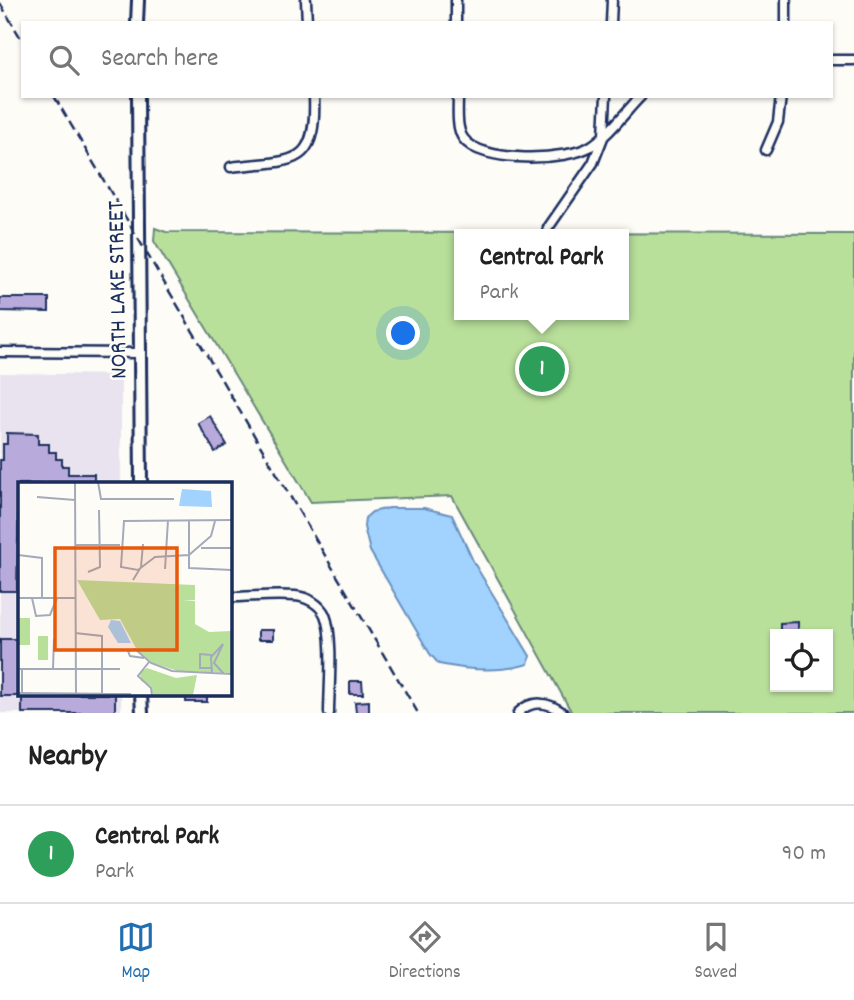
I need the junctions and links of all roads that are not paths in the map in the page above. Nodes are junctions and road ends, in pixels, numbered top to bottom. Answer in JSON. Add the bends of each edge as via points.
{"nodes":[{"id":1,"x":138,"y":0,"type":"edge"},
{"id":2,"x":306,"y":0,"type":"edge"},
{"id":3,"x":456,"y":0,"type":"edge"},
{"id":4,"x":612,"y":0,"type":"edge"},
{"id":5,"x":786,"y":0,"type":"edge"},
{"id":6,"x":137,"y":21,"type":"edge"},
{"id":7,"x":307,"y":21,"type":"edge"},
{"id":8,"x":456,"y":21,"type":"edge"},
{"id":9,"x":611,"y":21,"type":"edge"},
{"id":10,"x":786,"y":21,"type":"edge"},
{"id":11,"x":833,"y":60,"type":"edge"},
{"id":12,"x":854,"y":60,"type":"edge"},
{"id":13,"x":138,"y":98,"type":"edge"},
{"id":14,"x":314,"y":98,"type":"edge"},
{"id":15,"x":458,"y":98,"type":"edge"},
{"id":16,"x":606,"y":98,"type":"edge"},
{"id":17,"x":639,"y":98,"type":"edge"},
{"id":18,"x":781,"y":98,"type":"edge"},
{"id":19,"x":604,"y":135,"type":"junction"},
{"id":20,"x":766,"y":150,"type":"dead end"},
{"id":21,"x":231,"y":167,"type":"dead end"},
{"id":22,"x":548,"y":228,"type":"dead end"},
{"id":23,"x":0,"y":352,"type":"edge"},
{"id":24,"x":141,"y":354,"type":"junction"},
{"id":25,"x":141,"y":482,"type":"edge"},
{"id":26,"x":231,"y":597,"type":"edge"},
{"id":27,"x":329,"y":713,"type":"edge"},
{"id":28,"x":518,"y":713,"type":"edge"},
{"id":29,"x":564,"y":713,"type":"edge"}],
"edges":[{"from":1,"to":6,"type":"street"},
{"from":2,"to":7,"type":"street"},
{"from":3,"to":8,"type":"street"},
{"from":4,"to":9,"type":"street"},
{"from":5,"to":10,"type":"street"},
{"from":11,"to":12,"type":"street"},
{"from":13,"to":24,"type":"street","name":"NORTH LAKE STREET"},
{"from":14,"to":21,"type":"street","via":[[309,148],[293,159]]},
{"from":15,"to":19,"type":"street","via":[[462,137],[470,146],[489,153],[558,156],[577,153]]},
{"from":16,"to":19,"type":"street"},
{"from":17,"to":19,"type":"street"},
{"from":18,"to":20,"type":"street","via":[[778,122]]},
{"from":19,"to":22,"type":"street","via":[[593,163]]},
{"from":23,"to":24,"type":"street"},
{"from":24,"to":25,"type":"street","name":"NORTH LAKE STREET"},
{"from":26,"to":27,"type":"street","via":[[295,596],[319,606],[329,631]]},
{"from":28,"to":29,"type":"street","via":[[535,703]]}]}
